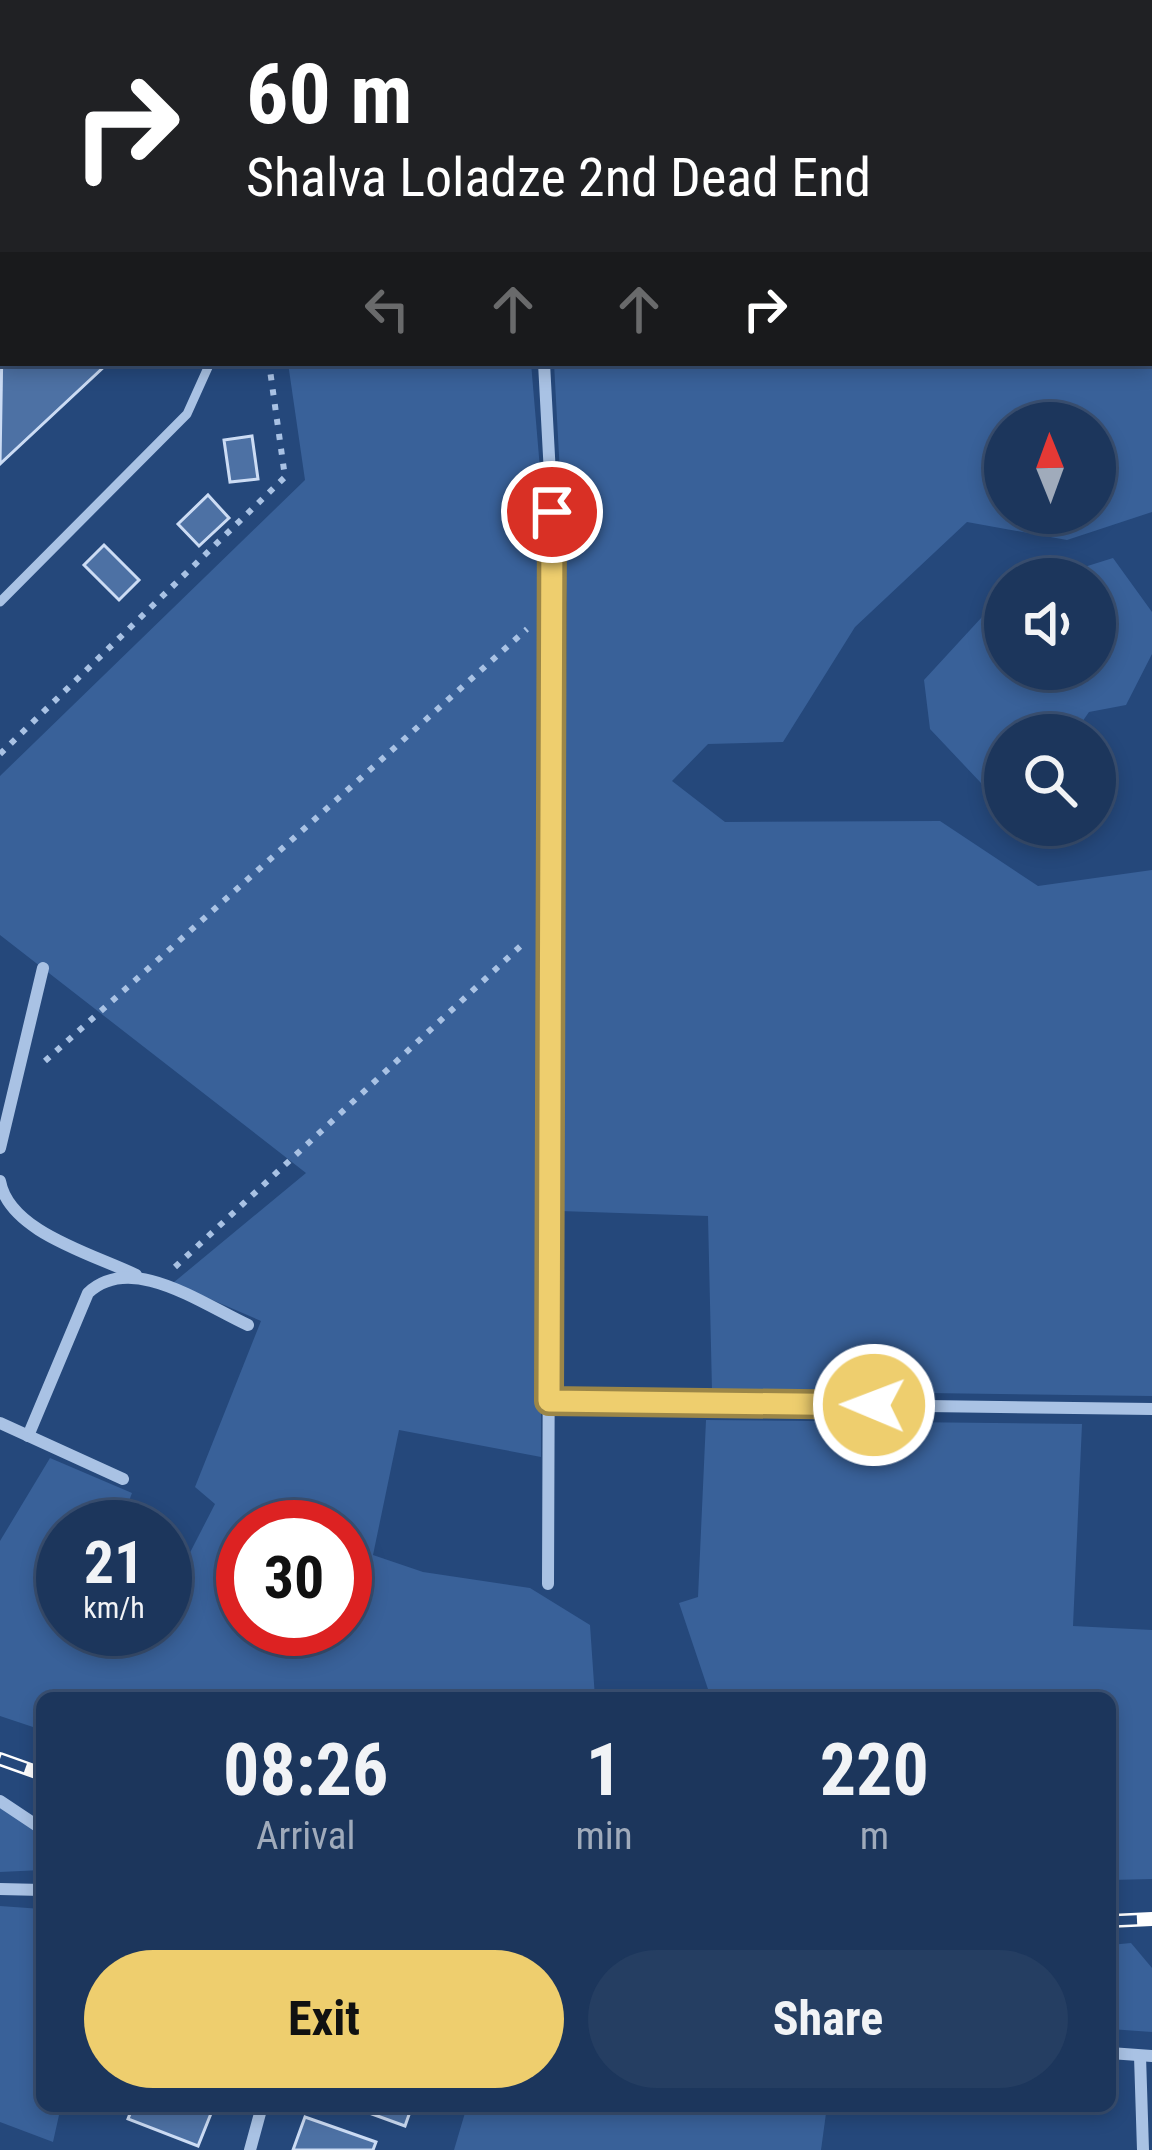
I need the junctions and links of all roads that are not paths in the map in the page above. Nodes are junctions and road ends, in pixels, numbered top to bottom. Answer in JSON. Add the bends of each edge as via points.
{"nodes":[{"id":1,"x":209,"y":366,"type":"edge"},
{"id":2,"x":544,"y":366,"type":"edge"},
{"id":3,"x":0,"y":602,"type":"edge"},
{"id":4,"x":43,"y":968,"type":"dead end"},
{"id":5,"x":0,"y":1148,"type":"edge"},
{"id":6,"x":0,"y":1181,"type":"edge"},
{"id":7,"x":137,"y":1275,"type":"junction"},
{"id":8,"x":248,"y":1324,"type":"dead end"},
{"id":9,"x":549,"y":1401,"type":"junction"},
{"id":10,"x":1152,"y":1409,"type":"edge"},
{"id":11,"x":0,"y":1424,"type":"edge"},
{"id":12,"x":28,"y":1436,"type":"junction"},
{"id":13,"x":123,"y":1479,"type":"dead end"},
{"id":14,"x":548,"y":1584,"type":"dead end"},
{"id":15,"x":0,"y":1801,"type":"edge"},
{"id":16,"x":36,"y":1824,"type":"edge"},
{"id":17,"x":0,"y":1889,"type":"edge"},
{"id":18,"x":36,"y":1890,"type":"edge"},
{"id":19,"x":1116,"y":2054,"type":"edge"},
{"id":20,"x":1146,"y":2056,"type":"edge"},
{"id":21,"x":1147,"y":2103,"type":"edge"},
{"id":22,"x":260,"y":2112,"type":"edge"},
{"id":23,"x":250,"y":2150,"type":"edge"},
{"id":24,"x":1143,"y":2150,"type":"edge"}],
"edges":[{"from":1,"to":3,"type":"lane","via":[[187,414]]},
{"from":2,"to":9,"type":"street","via":[[552,607]]},
{"from":4,"to":5,"type":"street"},
{"from":6,"to":7,"type":"street","via":[[3,1201],[22,1219]]},
{"from":7,"to":8,"type":"street"},
{"from":7,"to":12,"type":"street","via":[[103,1279],[88,1293]]},
{"from":9,"to":10,"type":"street"},
{"from":9,"to":14,"type":"street"},
{"from":11,"to":12,"type":"street"},
{"from":12,"to":13,"type":"street"},
{"from":15,"to":16,"type":"street"},
{"from":17,"to":18,"type":"street"},
{"from":19,"to":20,"type":"street"},
{"from":20,"to":21,"type":"street"},
{"from":21,"to":24,"type":"street"},
{"from":22,"to":23,"type":"street"}]}
